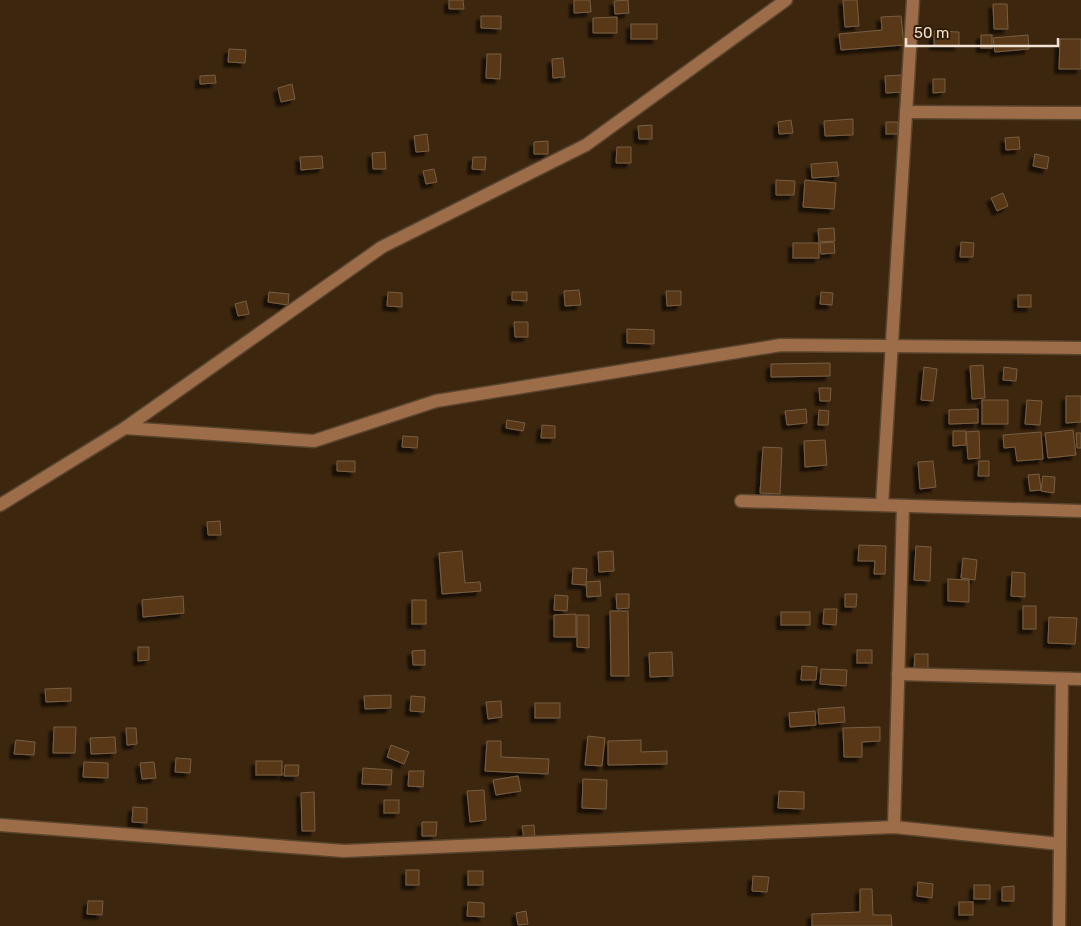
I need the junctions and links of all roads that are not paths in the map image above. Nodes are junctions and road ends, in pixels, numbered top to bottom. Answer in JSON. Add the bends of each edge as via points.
{"nodes":[{"id":1,"x":786,"y":0,"type":"edge"},
{"id":2,"x":913,"y":0,"type":"edge"},
{"id":3,"x":906,"y":112,"type":"junction"},
{"id":4,"x":1081,"y":113,"type":"edge"},
{"id":5,"x":891,"y":346,"type":"junction"},
{"id":6,"x":1081,"y":348,"type":"edge"},
{"id":7,"x":125,"y":428,"type":"junction"},
{"id":8,"x":741,"y":501,"type":"dead end"},
{"id":9,"x":0,"y":505,"type":"edge"},
{"id":10,"x":882,"y":505,"type":"junction"},
{"id":11,"x":903,"y":506,"type":"junction"},
{"id":12,"x":1081,"y":511,"type":"edge"},
{"id":13,"x":898,"y":674,"type":"junction"},
{"id":14,"x":1062,"y":679,"type":"junction"},
{"id":15,"x":1081,"y":679,"type":"edge"},
{"id":16,"x":0,"y":826,"type":"edge"},
{"id":17,"x":894,"y":827,"type":"junction"},
{"id":18,"x":1060,"y":844,"type":"junction"},
{"id":19,"x":1059,"y":926,"type":"edge"}],
"edges":[{"from":1,"to":7,"type":"street","via":[[586,145],[382,247]]},
{"from":2,"to":3,"type":"street"},
{"from":3,"to":4,"type":"street"},
{"from":3,"to":5,"type":"street"},
{"from":5,"to":6,"type":"street"},
{"from":5,"to":7,"type":"street","via":[[781,345],[466,396],[436,401],[314,441]]},
{"from":5,"to":10,"type":"street"},
{"from":7,"to":9,"type":"street"},
{"from":8,"to":10,"type":"street"},
{"from":10,"to":11,"type":"street"},
{"from":11,"to":12,"type":"street"},
{"from":11,"to":13,"type":"street"},
{"from":13,"to":14,"type":"street"},
{"from":13,"to":17,"type":"street"},
{"from":14,"to":15,"type":"street"},
{"from":14,"to":18,"type":"street"},
{"from":16,"to":17,"type":"street","via":[[344,851]]},
{"from":17,"to":18,"type":"street"},
{"from":18,"to":19,"type":"street"}]}
